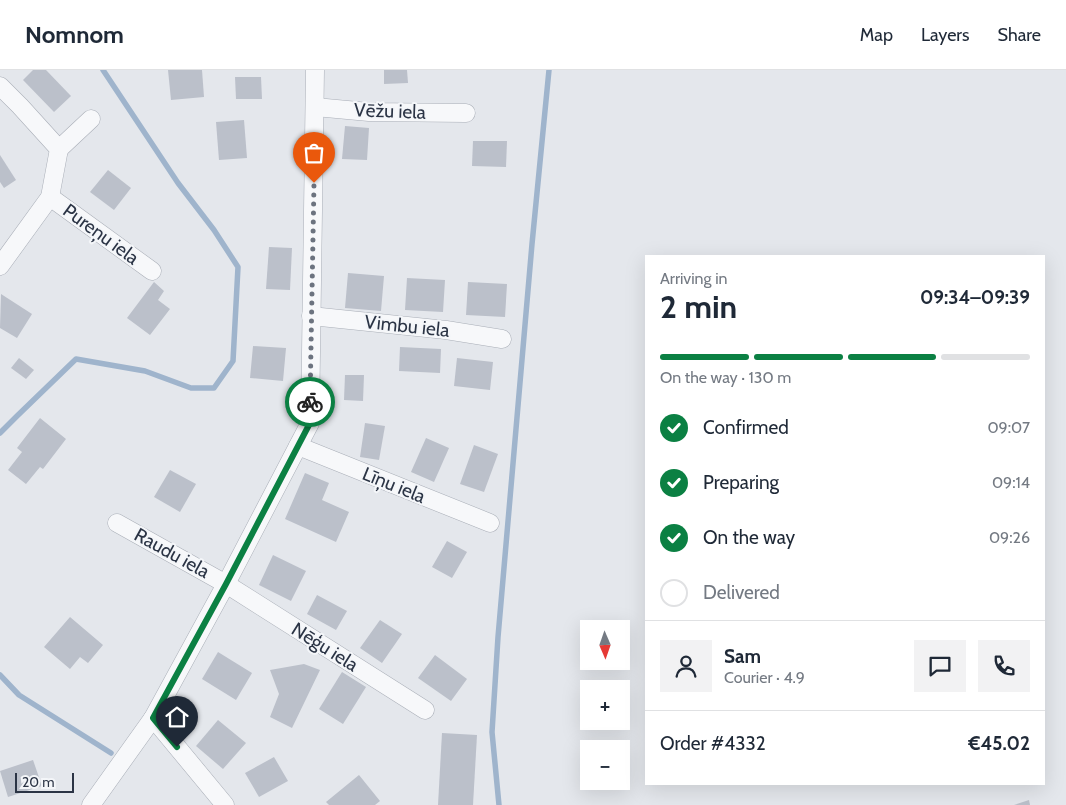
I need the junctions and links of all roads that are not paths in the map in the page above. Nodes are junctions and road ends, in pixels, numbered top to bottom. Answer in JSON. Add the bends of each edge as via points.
{"nodes":[{"id":1,"x":315,"y":70,"type":"edge"},
{"id":2,"x":0,"y":86,"type":"edge"},
{"id":3,"x":315,"y":107,"type":"junction"},
{"id":4,"x":466,"y":113,"type":"dead end"},
{"id":5,"x":91,"y":119,"type":"dead end"},
{"id":6,"x":59,"y":149,"type":"junction"},
{"id":7,"x":50,"y":197,"type":"junction"},
{"id":8,"x":0,"y":266,"type":"edge"},
{"id":9,"x":152,"y":271,"type":"dead end"},
{"id":10,"x":312,"y":316,"type":"junction"},
{"id":11,"x":502,"y":339,"type":"dead end"},
{"id":12,"x":298,"y":446,"type":"junction"},
{"id":13,"x":117,"y":523,"type":"dead end"},
{"id":14,"x":490,"y":523,"type":"dead end"},
{"id":15,"x":226,"y":584,"type":"junction"},
{"id":16,"x":425,"y":710,"type":"dead end"},
{"id":17,"x":153,"y":718,"type":"junction"},
{"id":18,"x":91,"y":805,"type":"edge"},
{"id":19,"x":225,"y":805,"type":"edge"}],
"edges":[{"from":1,"to":3,"type":"street"},
{"from":2,"to":6,"type":"street"},
{"from":3,"to":4,"type":"street","name":"Vēžu iela","via":[[369,112]]},
{"from":3,"to":10,"type":"street"},
{"from":5,"to":6,"type":"street"},
{"from":6,"to":7,"type":"street"},
{"from":7,"to":8,"type":"street"},
{"from":7,"to":9,"type":"street","name":"Pureņu iela"},
{"from":10,"to":11,"type":"street","name":"Vimbu iela"},
{"from":10,"to":12,"type":"street","via":[[310,423]]},
{"from":12,"to":14,"type":"street","name":"Līņu iela"},
{"from":12,"to":15,"type":"street"},
{"from":13,"to":15,"type":"street","name":"Raudu iela"},
{"from":15,"to":16,"type":"street","name":"Nēģu iela"},
{"from":15,"to":17,"type":"street"},
{"from":17,"to":18,"type":"street"},
{"from":17,"to":19,"type":"street"}]}
